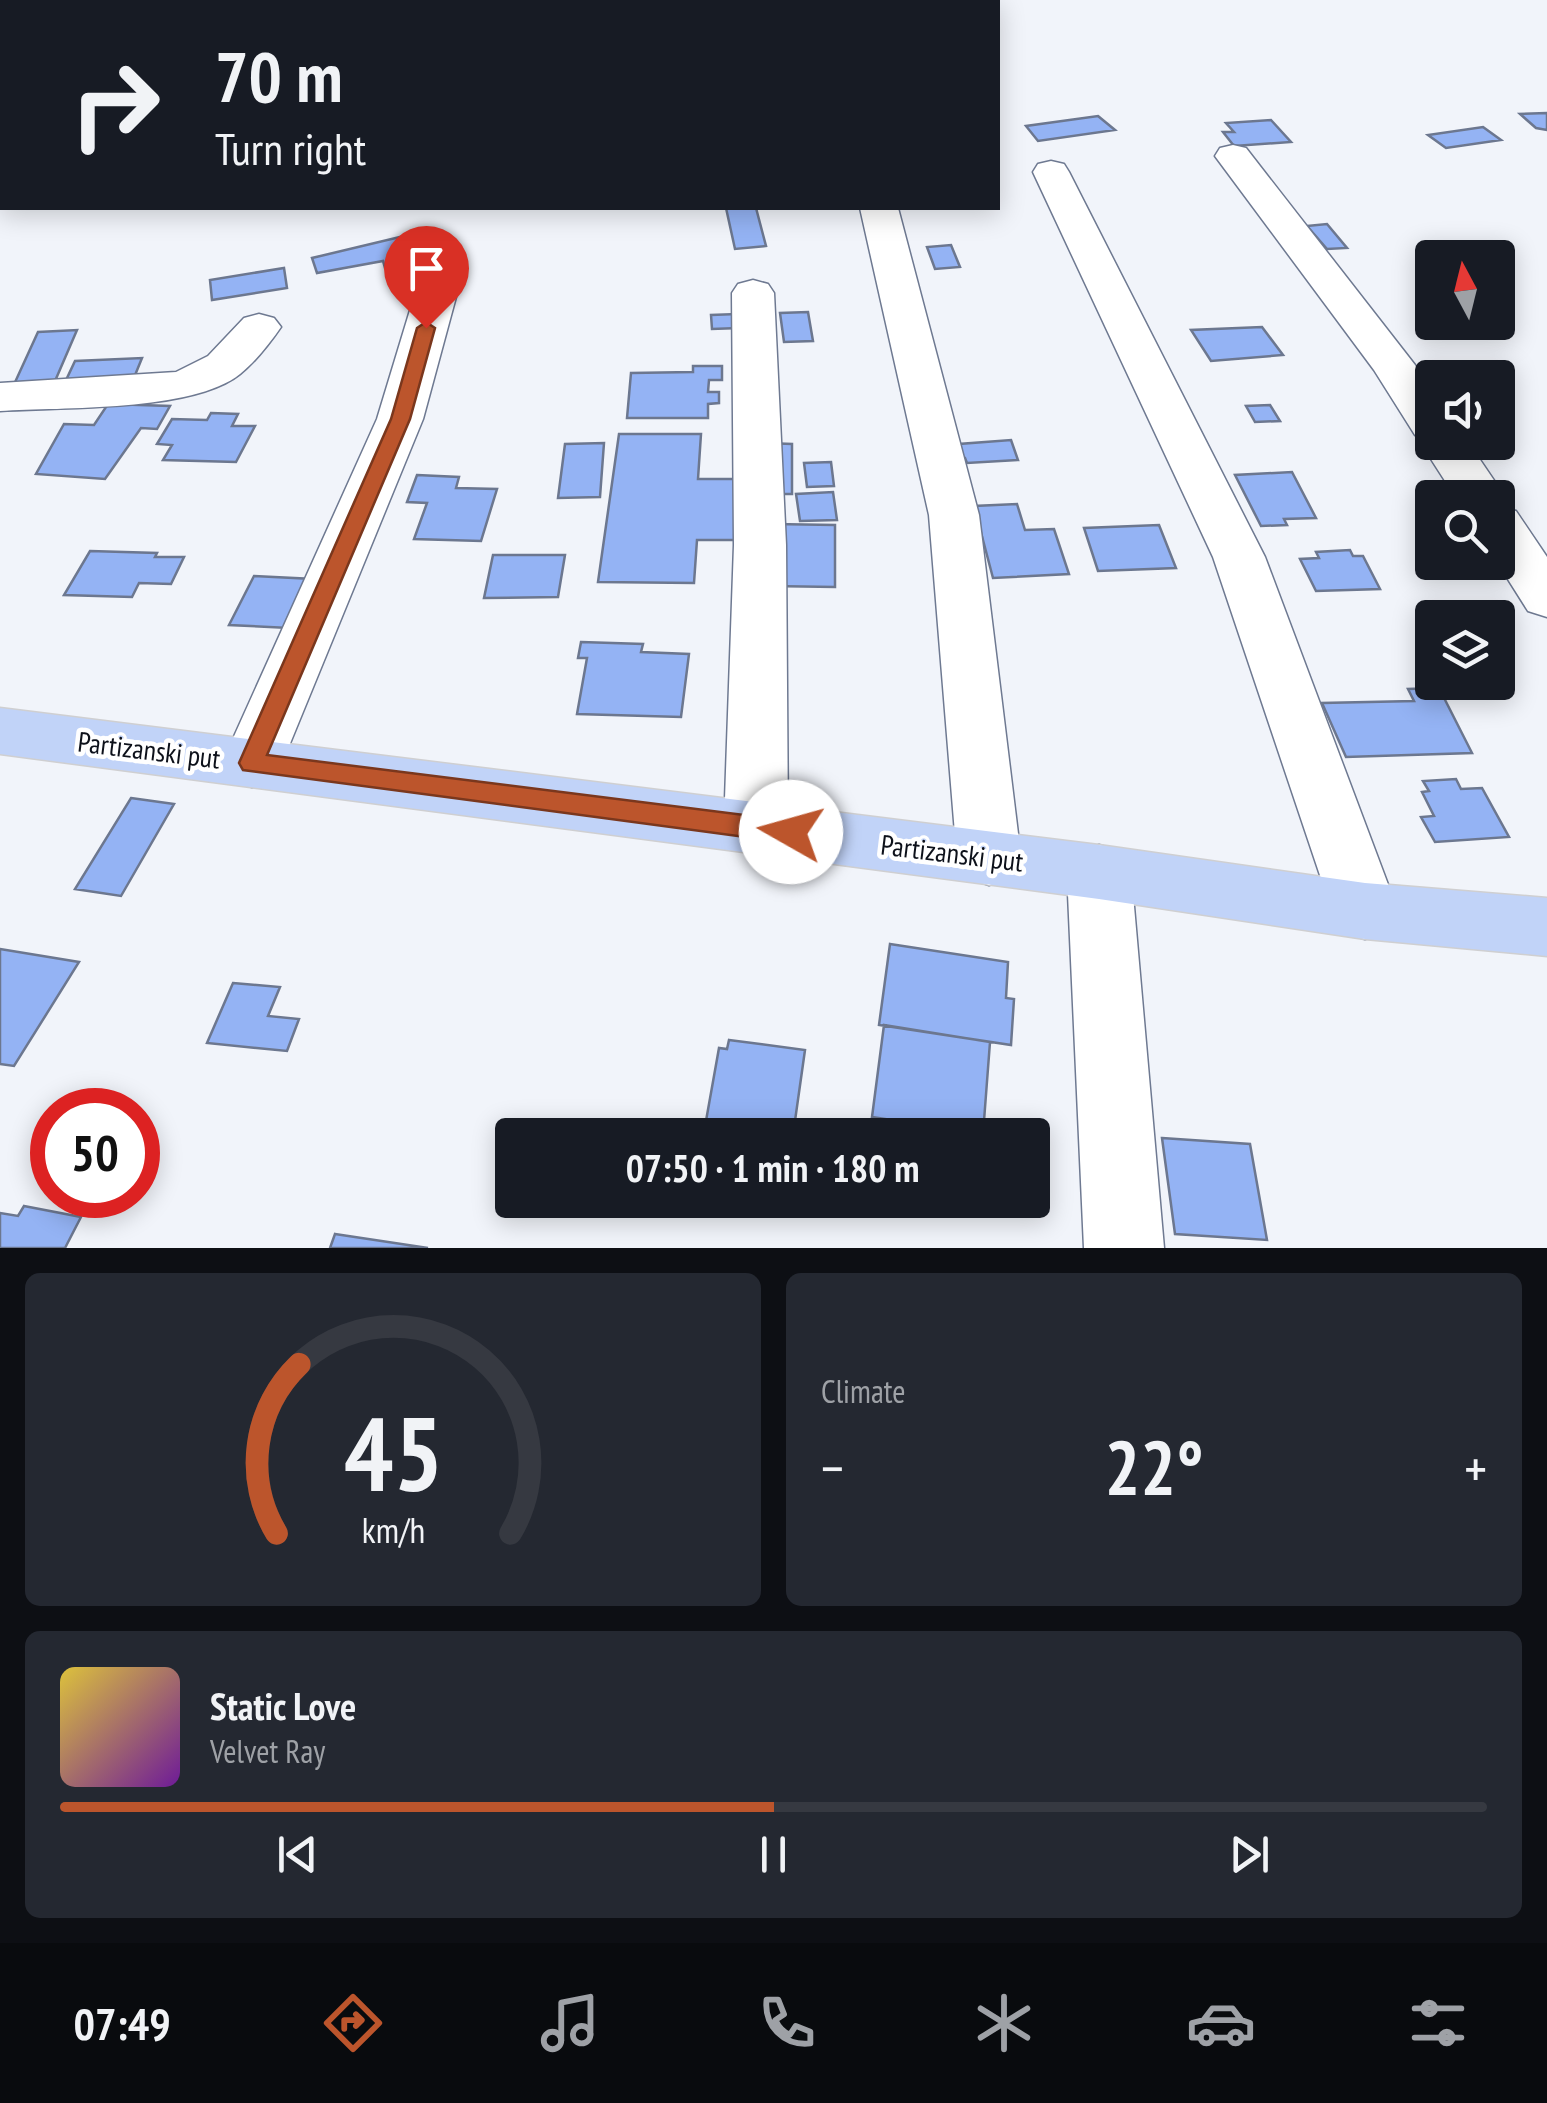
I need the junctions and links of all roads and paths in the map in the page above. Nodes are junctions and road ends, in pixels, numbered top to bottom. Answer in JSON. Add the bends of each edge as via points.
{"nodes":[{"id":1,"x":1233,"y":156,"type":"dead end"},
{"id":2,"x":1052,"y":172,"type":"dead end"},
{"id":3,"x":879,"y":210,"type":"edge"},
{"id":4,"x":753,"y":292,"type":"dead end"},
{"id":5,"x":435,"y":297,"type":"dead end"},
{"id":6,"x":259,"y":327,"type":"dead end"},
{"id":7,"x":0,"y":397,"type":"edge"},
{"id":8,"x":1415,"y":398,"type":"edge"},
{"id":9,"x":1515,"y":549,"type":"edge"},
{"id":10,"x":1547,"y":598,"type":"edge"},
{"id":11,"x":0,"y":731,"type":"edge"},
{"id":12,"x":252,"y":763,"type":"junction"},
{"id":13,"x":756,"y":828,"type":"junction"},
{"id":14,"x":989,"y":858,"type":"junction"},
{"id":15,"x":1099,"y":872,"type":"junction"},
{"id":16,"x":1365,"y":911,"type":"junction"},
{"id":17,"x":1547,"y":927,"type":"edge"},
{"id":18,"x":1124,"y":1248,"type":"edge"}],
"edges":[{"from":1,"to":8,"type":"street"},
{"from":2,"to":16,"type":"street","via":[[1239,557]]},
{"from":3,"to":14,"type":"street","via":[[954,516]]},
{"from":4,"to":13,"type":"street","via":[[760,545]]},
{"from":5,"to":12,"type":"street","via":[[400,419]]},
{"from":6,"to":7,"type":"street","via":[[224,365],[184,385]]},
{"from":9,"to":10,"type":"street"},
{"from":11,"to":12,"type":"main road","name":"Partizanski put"},
{"from":12,"to":13,"type":"main road","name":"Partizanski put"},
{"from":13,"to":14,"type":"main road","name":"Partizanski put"},
{"from":14,"to":15,"type":"main road","name":"Partizanski put"},
{"from":15,"to":16,"type":"main road","name":"Partizanski put"},
{"from":15,"to":18,"type":"street"},
{"from":16,"to":17,"type":"main road","name":"Partizanski put"}]}
